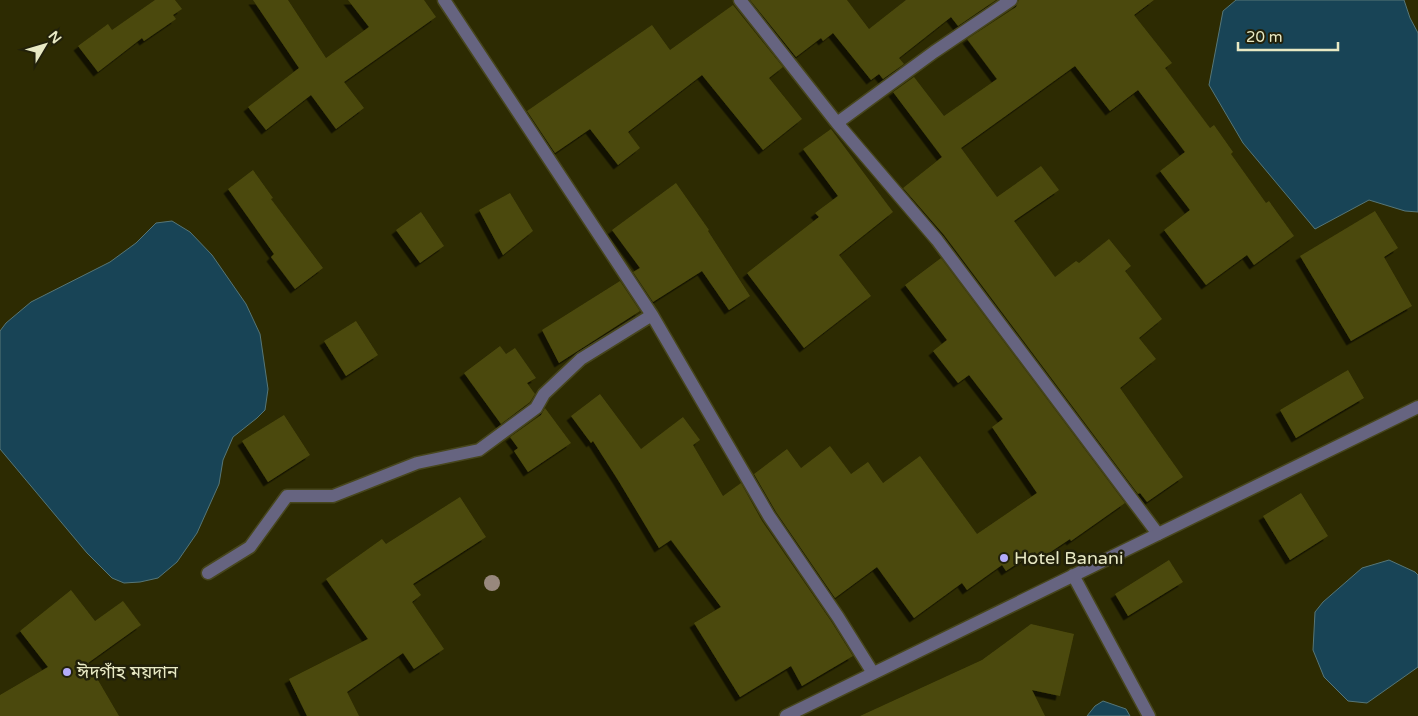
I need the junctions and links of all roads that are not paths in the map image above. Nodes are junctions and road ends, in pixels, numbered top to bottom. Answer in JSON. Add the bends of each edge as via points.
{"nodes":[{"id":1,"x":444,"y":0,"type":"edge"},
{"id":2,"x":740,"y":0,"type":"edge"},
{"id":3,"x":1011,"y":0,"type":"edge"},
{"id":4,"x":838,"y":123,"type":"junction"},
{"id":5,"x":652,"y":314,"type":"junction"},
{"id":6,"x":1418,"y":407,"type":"edge"},
{"id":7,"x":1158,"y":534,"type":"junction"},
{"id":8,"x":208,"y":573,"type":"dead end"},
{"id":9,"x":1073,"y":575,"type":"junction"},
{"id":10,"x":873,"y":673,"type":"junction"},
{"id":11,"x":786,"y":716,"type":"edge"},
{"id":12,"x":1149,"y":716,"type":"edge"}],
"edges":[{"from":1,"to":5,"type":"street"},
{"from":2,"to":4,"type":"street"},
{"from":3,"to":4,"type":"street"},
{"from":4,"to":7,"type":"street","via":[[937,240]]},
{"from":5,"to":8,"type":"street","via":[[581,359],[544,394],[536,408],[479,450],[417,463],[332,496],[287,496],[250,547]]},
{"from":5,"to":10,"type":"street","via":[[769,516]]},
{"from":6,"to":7,"type":"street"},
{"from":7,"to":9,"type":"street"},
{"from":9,"to":10,"type":"street"},
{"from":9,"to":12,"type":"street"},
{"from":10,"to":11,"type":"street"}]}
